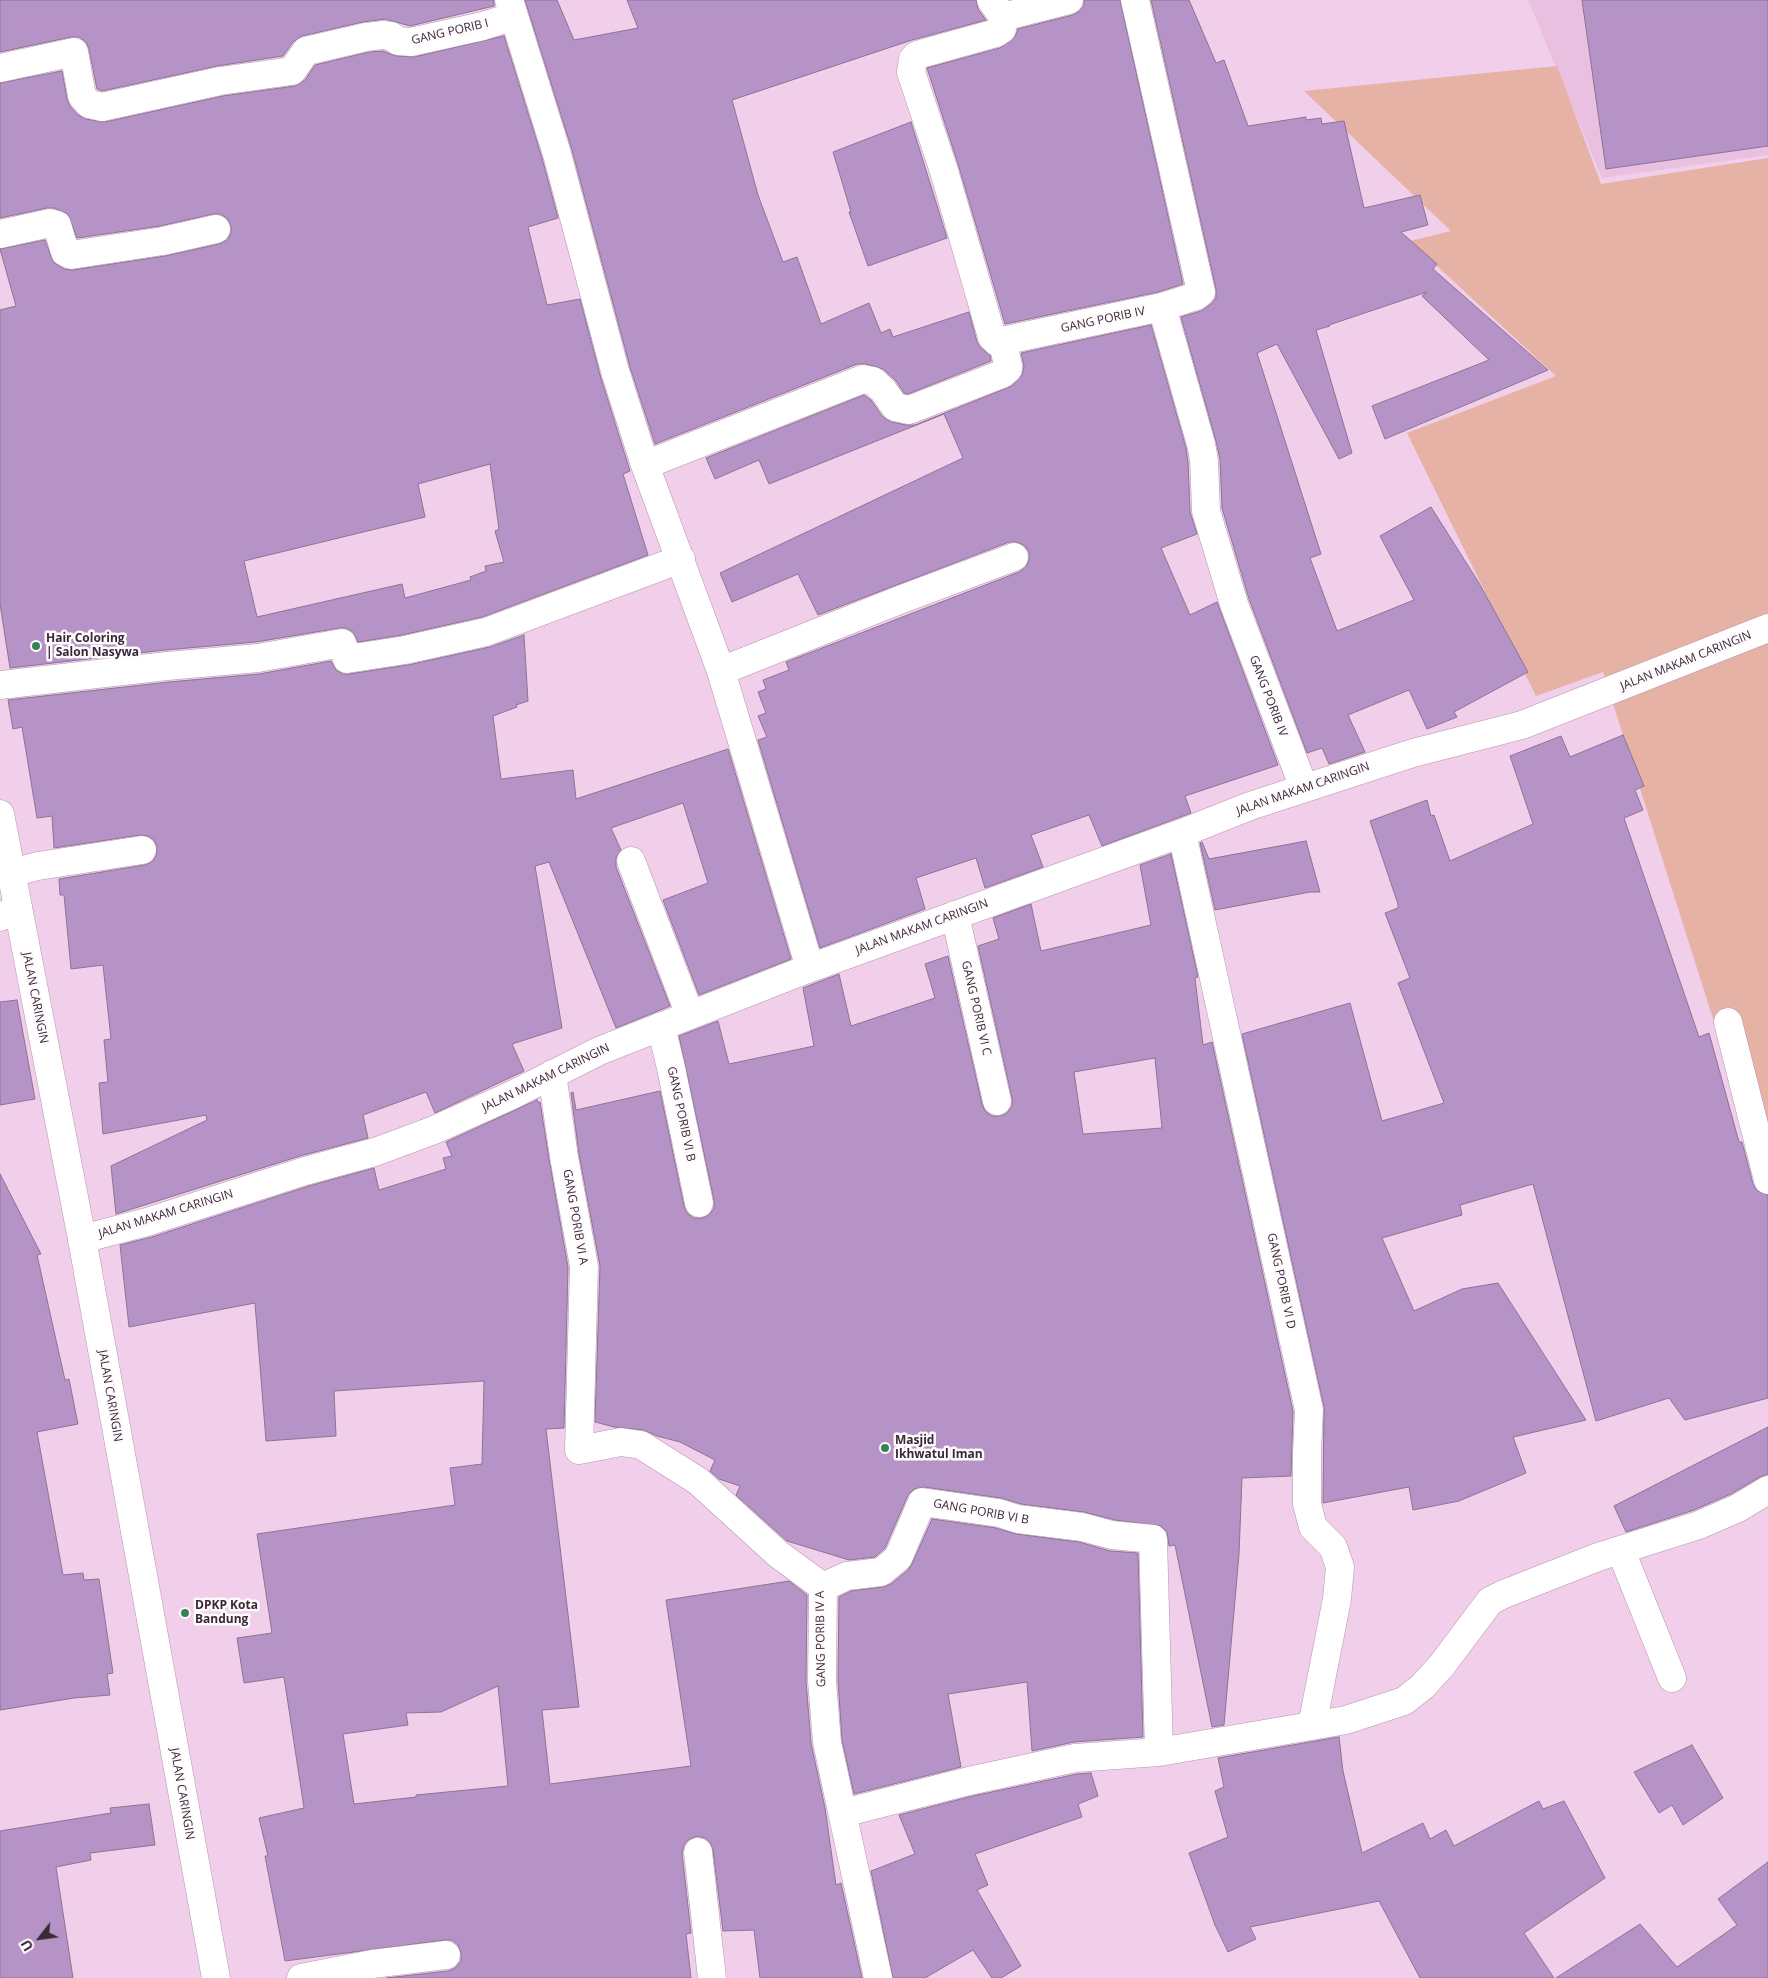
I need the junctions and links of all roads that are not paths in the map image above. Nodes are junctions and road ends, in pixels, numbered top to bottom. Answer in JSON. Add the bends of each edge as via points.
{"nodes":[{"id":1,"x":1069,"y":0,"type":"edge"},
{"id":2,"x":1135,"y":0,"type":"edge"},
{"id":3,"x":511,"y":8,"type":"edge"},
{"id":4,"x":997,"y":9,"type":"edge"},
{"id":5,"x":0,"y":68,"type":"edge"},
{"id":6,"x":216,"y":229,"type":"dead end"},
{"id":7,"x":0,"y":234,"type":"edge"},
{"id":8,"x":1162,"y":307,"type":"junction"},
{"id":9,"x":1002,"y":342,"type":"junction"},
{"id":10,"x":645,"y":465,"type":"junction"},
{"id":11,"x":1014,"y":557,"type":"dead end"},
{"id":12,"x":681,"y":559,"type":"junction"},
{"id":13,"x":1768,"y":628,"type":"edge"},
{"id":14,"x":721,"y":671,"type":"junction"},
{"id":15,"x":0,"y":685,"type":"edge"},
{"id":16,"x":1304,"y":788,"type":"junction"},
{"id":17,"x":0,"y":814,"type":"edge"},
{"id":18,"x":1182,"y":833,"type":"junction"},
{"id":19,"x":142,"y":850,"type":"dead end"},
{"id":20,"x":631,"y":861,"type":"dead end"},
{"id":21,"x":11,"y":873,"type":"junction"},
{"id":22,"x":9,"y":913,"type":"edge"},
{"id":23,"x":955,"y":915,"type":"junction"},
{"id":24,"x":810,"y":968,"type":"junction"},
{"id":25,"x":690,"y":1015,"type":"junction"},
{"id":26,"x":1728,"y":1022,"type":"dead end"},
{"id":27,"x":660,"y":1026,"type":"junction"},
{"id":28,"x":552,"y":1074,"type":"junction"},
{"id":29,"x":997,"y":1101,"type":"dead end"},
{"id":30,"x":1768,"y":1180,"type":"edge"},
{"id":31,"x":699,"y":1203,"type":"dead end"},
{"id":32,"x":82,"y":1238,"type":"junction"},
{"id":33,"x":579,"y":1450,"type":"joint"},
{"id":34,"x":1768,"y":1490,"type":"edge"},
{"id":35,"x":1620,"y":1551,"type":"junction"},
{"id":36,"x":823,"y":1587,"type":"junction"},
{"id":37,"x":1672,"y":1678,"type":"dead end"},
{"id":38,"x":1312,"y":1726,"type":"junction"},
{"id":39,"x":1160,"y":1752,"type":"junction"},
{"id":40,"x":843,"y":1813,"type":"junction"},
{"id":41,"x":698,"y":1852,"type":"dead end"},
{"id":42,"x":446,"y":1954,"type":"dead end"},
{"id":43,"x":216,"y":1978,"type":"edge"},
{"id":44,"x":301,"y":1978,"type":"edge"},
{"id":45,"x":712,"y":1978,"type":"edge"},
{"id":46,"x":878,"y":1978,"type":"edge"}],
"edges":[{"from":1,"to":4,"type":"street"},
{"from":2,"to":8,"type":"street","via":[[1201,292]]},
{"from":3,"to":5,"type":"street","name":"GANG PORIB I","via":[[483,26],[404,43],[390,36],[366,37],[306,51],[292,70],[102,107],[89,104],[82,96],[74,52]]},
{"from":3,"to":10,"type":"street"},
{"from":4,"to":9,"type":"street","via":[[1002,28],[996,33],[917,54],[911,72],[944,171],[992,337]]},
{"from":6,"to":7,"type":"street","via":[[71,254],[65,252],[57,225],[50,223]]},
{"from":8,"to":9,"type":"street","name":"GANG PORIB IV"},
{"from":8,"to":16,"type":"street","name":"GANG PORIB IV","via":[[1201,444],[1206,511],[1234,604]]},
{"from":9,"to":10,"type":"street","via":[[1008,366],[1002,374],[909,410],[895,407],[873,381],[863,379]]},
{"from":10,"to":12,"type":"street"},
{"from":11,"to":14,"type":"street"},
{"from":12,"to":14,"type":"street"},
{"from":12,"to":15,"type":"street","via":[[486,632],[405,650],[348,659],[342,643],[258,658]]},
{"from":13,"to":16,"type":"street","name":"JALAN MAKAM CARINGIN","via":[[1522,726],[1413,753]]},
{"from":14,"to":24,"type":"street"},
{"from":16,"to":18,"type":"street","name":"JALAN MAKAM CARINGIN"},
{"from":17,"to":21,"type":"street","name":"JALAN CARINGIN"},
{"from":18,"to":23,"type":"street","name":"JALAN MAKAM CARINGIN"},
{"from":18,"to":38,"type":"street","name":"GANG PORIB VI D","via":[[1309,1410],[1307,1504],[1314,1527],[1333,1547],[1340,1567],[1337,1599]]},
{"from":19,"to":21,"type":"street"},
{"from":20,"to":25,"type":"street"},
{"from":21,"to":22,"type":"street","name":"JALAN CARINGIN"},
{"from":22,"to":32,"type":"street","name":"JALAN CARINGIN"},
{"from":23,"to":24,"type":"street","name":"JALAN MAKAM CARINGIN"},
{"from":23,"to":29,"type":"street","name":"GANG PORIB VI C"},
{"from":24,"to":25,"type":"street","name":"JALAN MAKAM CARINGIN"},
{"from":25,"to":27,"type":"street","name":"JALAN MAKAM CARINGIN"},
{"from":26,"to":30,"type":"street"},
{"from":27,"to":28,"type":"street","name":"JALAN MAKAM CARINGIN"},
{"from":27,"to":31,"type":"street","name":"GANG PORIB VI B","via":[[672,1068]]},
{"from":28,"to":32,"type":"street","name":"JALAN MAKAM CARINGIN","via":[[442,1126],[375,1152],[147,1222]]},
{"from":28,"to":33,"type":"street","name":"GANG PORIB VI A","via":[[584,1266]]},
{"from":32,"to":43,"type":"street","name":"JALAN CARINGIN"},
{"from":33,"to":36,"type":"street","name":"GANG PORIB IV A","via":[[620,1442],[641,1445],[698,1481],[778,1554]]},
{"from":34,"to":35,"type":"street","via":[[1699,1526]]},
{"from":35,"to":37,"type":"street"},
{"from":35,"to":38,"type":"street","via":[[1490,1601],[1442,1665],[1404,1701],[1357,1718]]},
{"from":36,"to":39,"type":"street","name":"GANG PORIB VI B","via":[[847,1576],[881,1572],[898,1558],[922,1502],[999,1512],[1018,1519],[1082,1527],[1112,1535],[1153,1539]]},
{"from":36,"to":40,"type":"street","name":"GANG PORIB IV A","via":[[822,1681],[827,1742]]},
{"from":38,"to":39,"type":"street"},
{"from":39,"to":40,"type":"street","via":[[1066,1760]]},
{"from":40,"to":46,"type":"street","name":"GANG PORIB IV A"},
{"from":41,"to":45,"type":"street"},
{"from":42,"to":44,"type":"street"}]}
